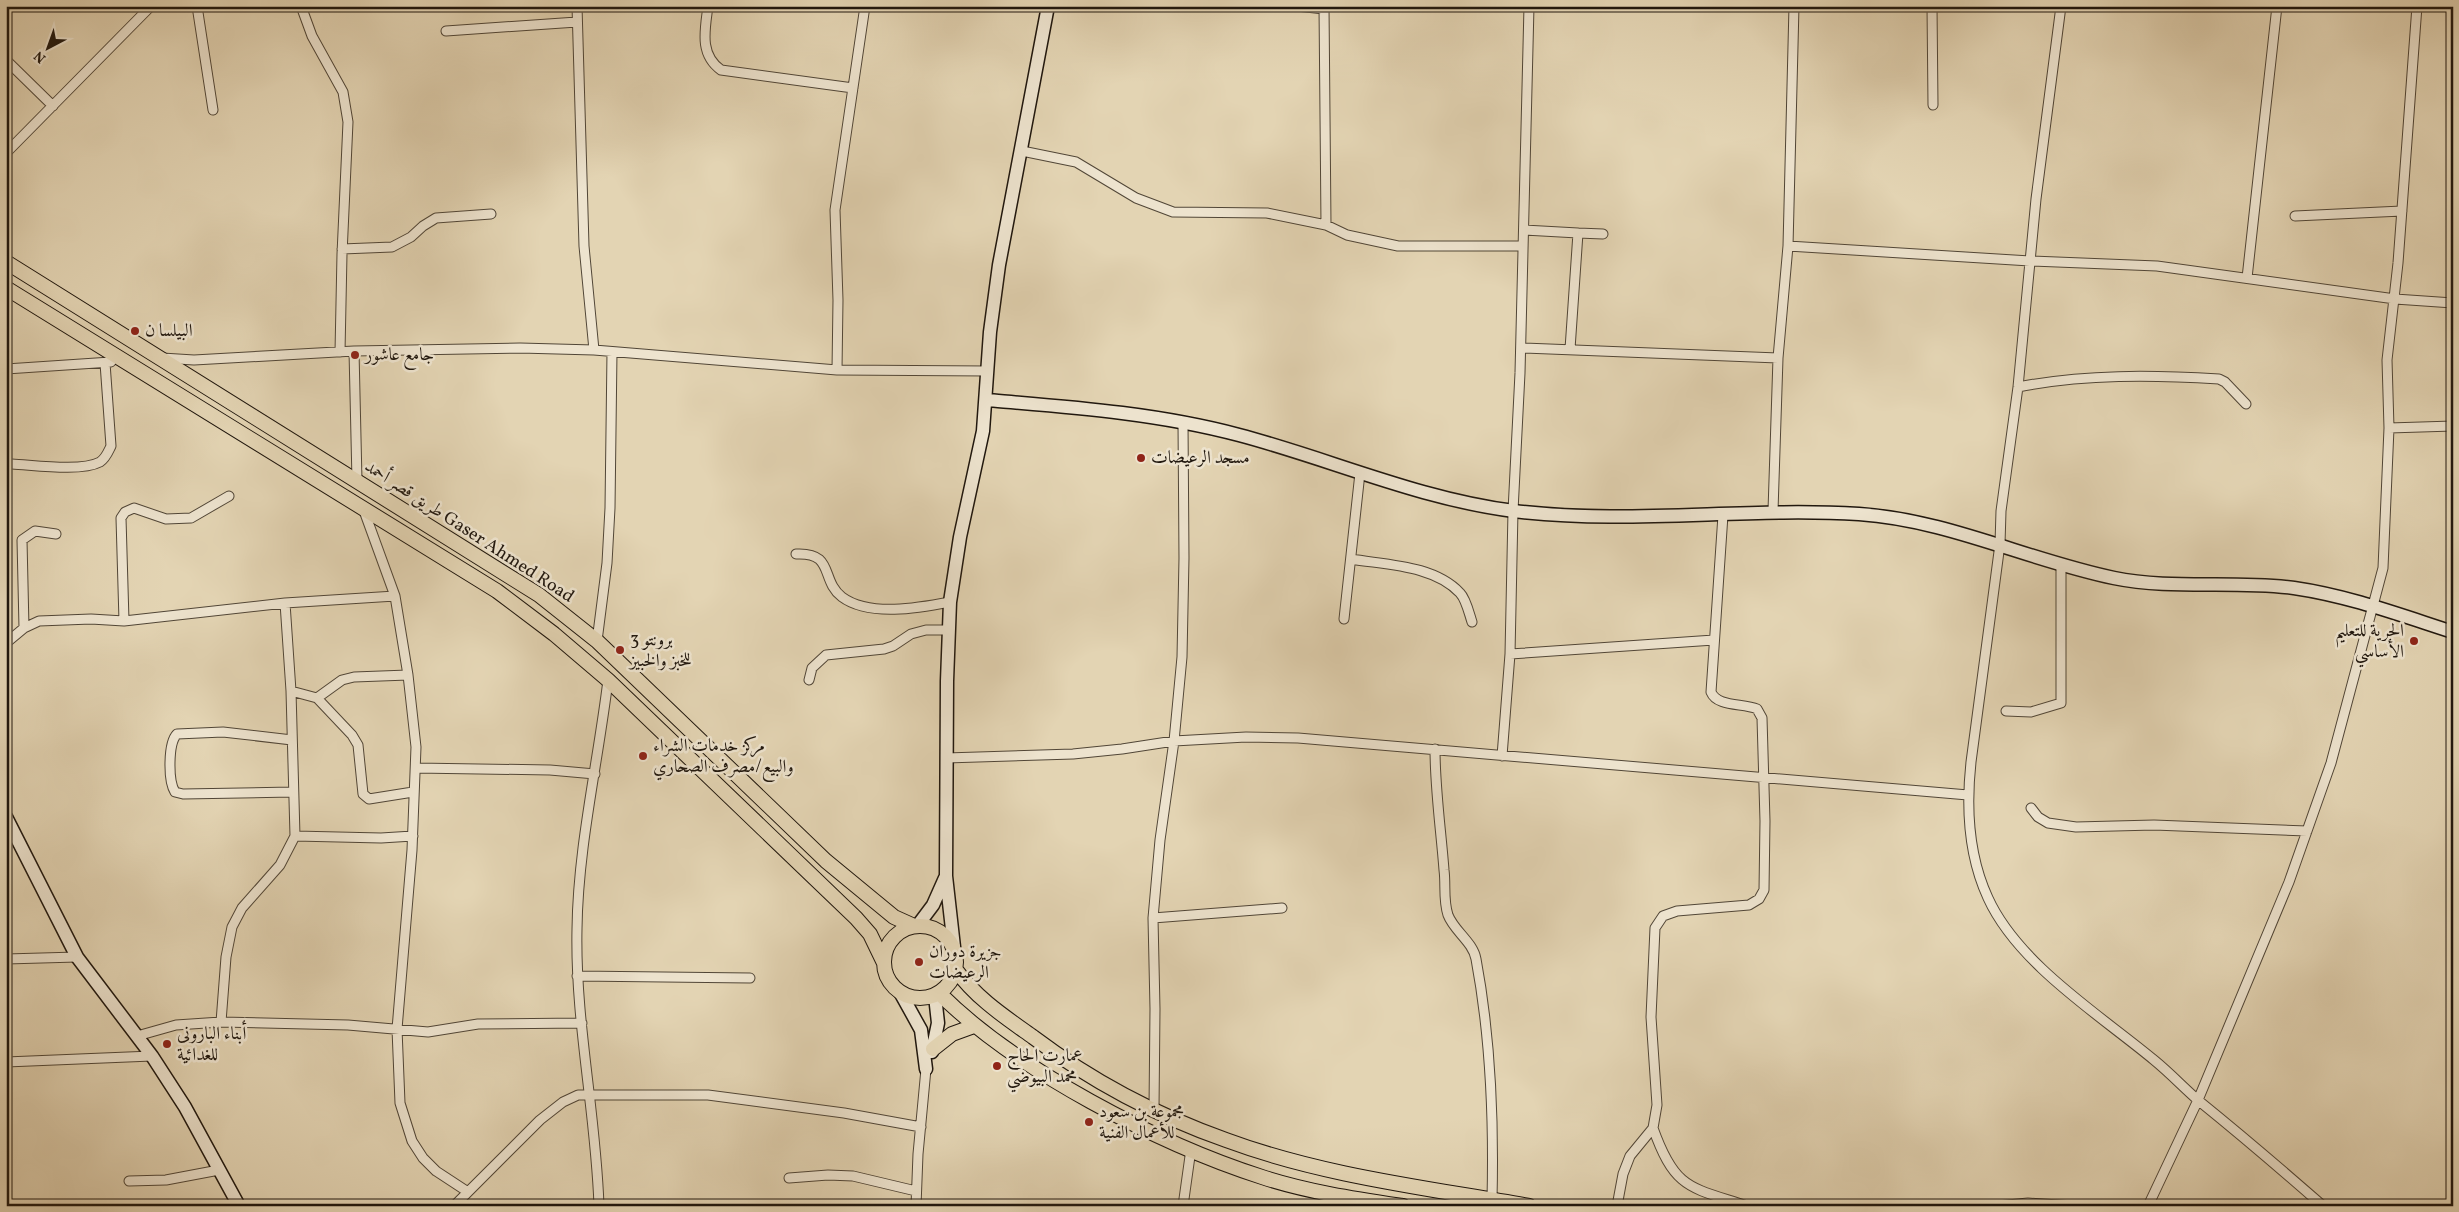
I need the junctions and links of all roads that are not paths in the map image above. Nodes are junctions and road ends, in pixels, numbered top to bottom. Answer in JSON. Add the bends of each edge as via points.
{"nodes":[{"id":1,"x":152,"y":6,"type":"edge"},
{"id":2,"x":197,"y":6,"type":"edge"},
{"id":3,"x":301,"y":6,"type":"edge"},
{"id":4,"x":577,"y":6,"type":"edge"},
{"id":5,"x":708,"y":6,"type":"edge"},
{"id":6,"x":866,"y":6,"type":"edge"},
{"id":7,"x":1048,"y":6,"type":"edge"},
{"id":8,"x":1297,"y":6,"type":"edge"},
{"id":9,"x":1529,"y":6,"type":"edge"},
{"id":10,"x":1794,"y":6,"type":"edge"},
{"id":11,"x":1932,"y":6,"type":"edge"},
{"id":12,"x":2061,"y":6,"type":"edge"},
{"id":13,"x":2277,"y":6,"type":"edge"},
{"id":14,"x":2417,"y":6,"type":"edge"},
{"id":15,"x":1324,"y":8,"type":"edge"},
{"id":16,"x":577,"y":22,"type":"junction"},
{"id":17,"x":446,"y":31,"type":"dead end"},
{"id":18,"x":6,"y":60,"type":"edge"},
{"id":19,"x":853,"y":88,"type":"junction"},
{"id":20,"x":1933,"y":105,"type":"dead end"},
{"id":21,"x":53,"y":106,"type":"junction"},
{"id":22,"x":213,"y":110,"type":"dead end"},
{"id":23,"x":1022,"y":151,"type":"junction"},
{"id":24,"x":6,"y":153,"type":"edge"},
{"id":25,"x":2402,"y":211,"type":"junction"},
{"id":26,"x":491,"y":214,"type":"dead end"},
{"id":27,"x":2295,"y":216,"type":"dead end"},
{"id":28,"x":1326,"y":224,"type":"junction"},
{"id":29,"x":1524,"y":230,"type":"junction"},
{"id":30,"x":1578,"y":233,"type":"junction"},
{"id":31,"x":1603,"y":234,"type":"dead end"},
{"id":32,"x":1523,"y":246,"type":"junction"},
{"id":33,"x":1788,"y":246,"type":"junction"},
{"id":34,"x":342,"y":249,"type":"junction"},
{"id":35,"x":2030,"y":261,"type":"junction"},
{"id":36,"x":6,"y":262,"type":"edge"},
{"id":37,"x":2247,"y":278,"type":"junction"},
{"id":38,"x":6,"y":288,"type":"edge"},
{"id":39,"x":2395,"y":299,"type":"junction"},
{"id":40,"x":2453,"y":303,"type":"edge"},
{"id":41,"x":1521,"y":348,"type":"junction"},
{"id":42,"x":1570,"y":349,"type":"junction"},
{"id":43,"x":594,"y":350,"type":"junction"},
{"id":44,"x":354,"y":351,"type":"junction"},
{"id":45,"x":340,"y":352,"type":"junction"},
{"id":46,"x":612,"y":352,"type":"junction"},
{"id":47,"x":159,"y":358,"type":"junction"},
{"id":48,"x":1778,"y":358,"type":"junction"},
{"id":49,"x":126,"y":362,"type":"junction"},
{"id":50,"x":105,"y":363,"type":"junction"},
{"id":51,"x":6,"y":369,"type":"edge"},
{"id":52,"x":837,"y":370,"type":"junction"},
{"id":53,"x":988,"y":371,"type":"junction"},
{"id":54,"x":2018,"y":387,"type":"junction"},
{"id":55,"x":986,"y":400,"type":"junction"},
{"id":56,"x":2246,"y":404,"type":"dead end"},
{"id":57,"x":1183,"y":422,"type":"junction"},
{"id":58,"x":2453,"y":426,"type":"edge"},
{"id":59,"x":2389,"y":428,"type":"junction"},
{"id":60,"x":12,"y":464,"type":"dead end"},
{"id":61,"x":1360,"y":473,"type":"junction"},
{"id":62,"x":357,"y":481,"type":"junction"},
{"id":63,"x":229,"y":496,"type":"dead end"},
{"id":64,"x":363,"y":508,"type":"junction"},
{"id":65,"x":1513,"y":511,"type":"junction"},
{"id":66,"x":1773,"y":511,"type":"junction"},
{"id":67,"x":1723,"y":515,"type":"junction"},
{"id":68,"x":56,"y":534,"type":"dead end"},
{"id":69,"x":2000,"y":544,"type":"junction"},
{"id":70,"x":796,"y":554,"type":"dead end"},
{"id":71,"x":1351,"y":559,"type":"junction"},
{"id":72,"x":2061,"y":565,"type":"junction"},
{"id":73,"x":394,"y":596,"type":"junction"},
{"id":74,"x":950,"y":602,"type":"junction"},
{"id":75,"x":285,"y":603,"type":"junction"},
{"id":76,"x":2374,"y":606,"type":"junction"},
{"id":77,"x":1344,"y":619,"type":"dead end"},
{"id":78,"x":124,"y":621,"type":"junction"},
{"id":79,"x":1472,"y":622,"type":"dead end"},
{"id":80,"x":24,"y":628,"type":"junction"},
{"id":81,"x":948,"y":630,"type":"junction"},
{"id":82,"x":2453,"y":632,"type":"edge"},
{"id":83,"x":1714,"y":640,"type":"junction"},
{"id":84,"x":597,"y":641,"type":"junction"},
{"id":85,"x":6,"y":643,"type":"edge"},
{"id":86,"x":1510,"y":654,"type":"junction"},
{"id":87,"x":408,"y":675,"type":"junction"},
{"id":88,"x":608,"y":680,"type":"junction"},
{"id":89,"x":809,"y":680,"type":"dead end"},
{"id":90,"x":291,"y":690,"type":"junction"},
{"id":91,"x":317,"y":698,"type":"junction"},
{"id":92,"x":2006,"y":712,"type":"dead end"},
{"id":93,"x":292,"y":740,"type":"junction"},
{"id":94,"x":1174,"y":741,"type":"junction"},
{"id":95,"x":1435,"y":750,"type":"junction"},
{"id":96,"x":1502,"y":756,"type":"junction"},
{"id":97,"x":946,"y":758,"type":"junction"},
{"id":98,"x":416,"y":768,"type":"junction"},
{"id":99,"x":595,"y":774,"type":"junction"},
{"id":100,"x":1764,"y":778,"type":"junction"},
{"id":101,"x":292,"y":792,"type":"junction"},
{"id":102,"x":414,"y":792,"type":"junction"},
{"id":103,"x":1968,"y":795,"type":"junction"},
{"id":104,"x":2031,"y":808,"type":"dead end"},
{"id":105,"x":6,"y":817,"type":"edge"},
{"id":106,"x":2306,"y":831,"type":"junction"},
{"id":107,"x":295,"y":836,"type":"junction"},
{"id":108,"x":412,"y":836,"type":"junction"},
{"id":109,"x":946,"y":876,"type":"junction"},
{"id":110,"x":1282,"y":908,"type":"dead end"},
{"id":111,"x":1153,"y":918,"type":"junction"},
{"id":112,"x":916,"y":925,"type":"junction"},
{"id":113,"x":954,"y":947,"type":"junction"},
{"id":114,"x":76,"y":958,"type":"junction"},
{"id":115,"x":6,"y":959,"type":"edge"},
{"id":116,"x":884,"y":963,"type":"junction"},
{"id":117,"x":956,"y":970,"type":"junction"},
{"id":118,"x":577,"y":976,"type":"junction"},
{"id":119,"x":750,"y":978,"type":"dead end"},
{"id":120,"x":900,"y":992,"type":"junction"},
{"id":121,"x":937,"y":994,"type":"junction"},
{"id":122,"x":221,"y":1022,"type":"junction"},
{"id":123,"x":582,"y":1023,"type":"junction"},
{"id":124,"x":974,"y":1026,"type":"junction"},
{"id":125,"x":397,"y":1029,"type":"junction"},
{"id":126,"x":136,"y":1036,"type":"junction"},
{"id":127,"x":933,"y":1049,"type":"junction"},
{"id":128,"x":152,"y":1056,"type":"junction"},
{"id":129,"x":6,"y":1062,"type":"edge"},
{"id":130,"x":926,"y":1069,"type":"junction"},
{"id":131,"x":589,"y":1094,"type":"junction"},
{"id":132,"x":2198,"y":1100,"type":"junction"},
{"id":133,"x":1154,"y":1109,"type":"junction"},
{"id":134,"x":921,"y":1127,"type":"junction"},
{"id":135,"x":1653,"y":1128,"type":"junction"},
{"id":136,"x":1191,"y":1149,"type":"junction"},
{"id":137,"x":218,"y":1170,"type":"junction"},
{"id":138,"x":789,"y":1178,"type":"dead end"},
{"id":139,"x":128,"y":1181,"type":"dead end"},
{"id":140,"x":916,"y":1191,"type":"junction"},
{"id":141,"x":468,"y":1192,"type":"junction"},
{"id":142,"x":1492,"y":1200,"type":"junction"},
{"id":143,"x":239,"y":1206,"type":"edge"},
{"id":144,"x":454,"y":1206,"type":"edge"},
{"id":145,"x":599,"y":1206,"type":"edge"},
{"id":146,"x":916,"y":1206,"type":"edge"},
{"id":147,"x":1182,"y":1206,"type":"edge"},
{"id":148,"x":1403,"y":1206,"type":"edge"},
{"id":149,"x":1529,"y":1206,"type":"edge"},
{"id":150,"x":1617,"y":1206,"type":"edge"},
{"id":151,"x":1747,"y":1206,"type":"edge"},
{"id":152,"x":1998,"y":1206,"type":"edge"},
{"id":153,"x":2074,"y":1206,"type":"edge"},
{"id":154,"x":2148,"y":1206,"type":"edge"},
{"id":155,"x":2323,"y":1206,"type":"edge"}],
"edges":[{"from":1,"to":21,"type":"street"},
{"from":2,"to":22,"type":"street"},
{"from":3,"to":34,"type":"street","via":[[312,36],[343,92],[348,122]]},
{"from":4,"to":16,"type":"street"},
{"from":5,"to":19,"type":"street","via":[[705,50],[712,64],[721,70]]},
{"from":6,"to":19,"type":"street"},
{"from":7,"to":23,"type":"street"},
{"from":8,"to":15,"type":"street"},
{"from":9,"to":29,"type":"street"},
{"from":10,"to":33,"type":"street"},
{"from":11,"to":20,"type":"street"},
{"from":12,"to":35,"type":"street"},
{"from":13,"to":37,"type":"street"},
{"from":14,"to":25,"type":"street"},
{"from":15,"to":28,"type":"street"},
{"from":16,"to":17,"type":"street"},
{"from":16,"to":43,"type":"street","via":[[584,246]]},
{"from":18,"to":21,"type":"street"},
{"from":19,"to":52,"type":"street","via":[[835,210]]},
{"from":21,"to":24,"type":"street"},
{"from":23,"to":28,"type":"street","via":[[1076,162],[1136,198],[1173,212],[1267,214]]},
{"from":23,"to":53,"type":"street","via":[[1000,265]]},
{"from":25,"to":27,"type":"street"},
{"from":25,"to":39,"type":"street"},
{"from":26,"to":34,"type":"street","via":[[436,218],[412,237],[392,247]]},
{"from":28,"to":32,"type":"street","via":[[1347,235],[1398,246]]},
{"from":29,"to":30,"type":"street"},
{"from":29,"to":32,"type":"street"},
{"from":30,"to":31,"type":"street"},
{"from":30,"to":42,"type":"street"},
{"from":32,"to":41,"type":"street"},
{"from":33,"to":35,"type":"street"},
{"from":33,"to":48,"type":"street"},
{"from":34,"to":45,"type":"street"},
{"from":35,"to":37,"type":"street","via":[[2157,266]]},
{"from":35,"to":54,"type":"street"},
{"from":36,"to":47,"type":"main road","name":"طريق قصر أحمد Gaser Ahmed Road"},
{"from":37,"to":39,"type":"street"},
{"from":38,"to":49,"type":"main road","name":"طريق قصر أحمد Gaser Ahmed Road"},
{"from":39,"to":40,"type":"street"},
{"from":39,"to":59,"type":"street","via":[[2386,360]]},
{"from":41,"to":42,"type":"street"},
{"from":41,"to":65,"type":"street"},
{"from":42,"to":48,"type":"street"},
{"from":43,"to":44,"type":"street"},
{"from":43,"to":46,"type":"street"},
{"from":44,"to":45,"type":"street"},
{"from":44,"to":62,"type":"street"},
{"from":45,"to":47,"type":"street","via":[[194,360]]},
{"from":46,"to":52,"type":"street"},
{"from":46,"to":84,"type":"street","via":[[610,508]]},
{"from":47,"to":62,"type":"main road","name":"طريق قصر أحمد Gaser Ahmed Road"},
{"from":48,"to":66,"type":"street"},
{"from":49,"to":50,"type":"street"},
{"from":49,"to":64,"type":"main road","name":"طريق قصر أحمد Gaser Ahmed Road"},
{"from":50,"to":51,"type":"street"},
{"from":50,"to":60,"type":"street","via":[[110,446],[107,455],[99,462],[71,467]]},
{"from":52,"to":53,"type":"street"},
{"from":53,"to":55,"type":"street"},
{"from":54,"to":56,"type":"street","via":[[2097,376],[2219,379]]},
{"from":54,"to":69,"type":"street","via":[[2001,511]]},
{"from":55,"to":57,"type":"street"},
{"from":55,"to":74,"type":"street"},
{"from":57,"to":61,"type":"street","via":[[1240,435]]},
{"from":57,"to":94,"type":"street","via":[[1184,610]]},
{"from":58,"to":59,"type":"street"},
{"from":59,"to":76,"type":"street","via":[[2383,568]]},
{"from":61,"to":65,"type":"street","via":[[1434,494]]},
{"from":61,"to":71,"type":"street"},
{"from":62,"to":84,"type":"main road","name":"طريق قصر أحمد Gaser Ahmed Road","via":[[539,595]]},
{"from":63,"to":78,"type":"street","via":[[191,518],[166,519],[134,508],[125,512],[120,518]]},
{"from":64,"to":73,"type":"street"},
{"from":64,"to":88,"type":"main road","name":"طريق قصر أحمد Gaser Ahmed Road","via":[[497,591]]},
{"from":65,"to":67,"type":"street","via":[[1564,516]]},
{"from":65,"to":86,"type":"street"},
{"from":66,"to":67,"type":"street"},
{"from":66,"to":69,"type":"street","via":[[1890,518],[1944,528]]},
{"from":67,"to":83,"type":"street"},
{"from":68,"to":80,"type":"street","via":[[35,531],[22,540]]},
{"from":69,"to":72,"type":"street"},
{"from":69,"to":103,"type":"street","via":[[1979,688]]},
{"from":70,"to":74,"type":"street","via":[[817,557],[825,564],[834,591],[863,606],[904,610]]},
{"from":71,"to":77,"type":"street"},
{"from":71,"to":79,"type":"street","via":[[1421,570],[1446,582],[1461,594]]},
{"from":72,"to":76,"type":"street","via":[[2119,579],[2292,588]]},
{"from":72,"to":92,"type":"street","via":[[2061,703],[2031,712]]},
{"from":73,"to":75,"type":"street"},
{"from":73,"to":87,"type":"street"},
{"from":74,"to":81,"type":"street"},
{"from":75,"to":78,"type":"street"},
{"from":75,"to":90,"type":"street"},
{"from":76,"to":82,"type":"street"},
{"from":76,"to":106,"type":"street","via":[[2338,738]]},
{"from":78,"to":80,"type":"street","via":[[39,621]]},
{"from":80,"to":85,"type":"street"},
{"from":81,"to":89,"type":"street","via":[[911,634],[884,649],[826,654],[812,668]]},
{"from":81,"to":97,"type":"street"},
{"from":83,"to":86,"type":"street"},
{"from":83,"to":100,"type":"street","via":[[1713,698],[1758,709],[1762,718]]},
{"from":84,"to":112,"type":"main road","name":"طريق قصر أحمد Gaser Ahmed Road","via":[[826,861],[894,917]]},
{"from":86,"to":96,"type":"street"},
{"from":87,"to":91,"type":"street","via":[[342,680]]},
{"from":87,"to":98,"type":"street"},
{"from":88,"to":99,"type":"street"},
{"from":88,"to":116,"type":"main road","name":"طريق قصر أحمد Gaser Ahmed Road","via":[[856,918],[870,934]]},
{"from":90,"to":91,"type":"street"},
{"from":90,"to":93,"type":"street"},
{"from":91,"to":102,"type":"street","via":[[358,745],[366,797]]},
{"from":93,"to":101,"type":"street"},
{"from":93,"to":101,"type":"street","via":[[223,732],[177,734],[172,743],[170,784],[175,792],[183,794]]},
{"from":94,"to":95,"type":"street","via":[[1298,738]]},
{"from":94,"to":97,"type":"street","via":[[1073,754]]},
{"from":94,"to":111,"type":"street"},
{"from":95,"to":96,"type":"street"},
{"from":95,"to":142,"type":"street","via":[[1445,905],[1454,926],[1476,956],[1487,1038],[1494,1132]]},
{"from":96,"to":100,"type":"street"},
{"from":97,"to":109,"type":"street"},
{"from":98,"to":99,"type":"street"},
{"from":98,"to":102,"type":"street"},
{"from":99,"to":118,"type":"street","via":[[578,898]]},
{"from":100,"to":103,"type":"street"},
{"from":100,"to":135,"type":"street","via":[[1764,890],[1759,899],[1739,908],[1677,911],[1663,916],[1655,928],[1651,1017],[1657,1105]]},
{"from":101,"to":107,"type":"street"},
{"from":102,"to":108,"type":"street"},
{"from":103,"to":132,"type":"street","via":[[1969,826],[1977,867],[1988,898],[2004,926],[2026,952],[2073,996]]},
{"from":104,"to":106,"type":"street","via":[[2048,822],[2068,826],[2154,825]]},
{"from":105,"to":114,"type":"street"},
{"from":106,"to":132,"type":"street","via":[[2289,882]]},
{"from":107,"to":108,"type":"street"},
{"from":107,"to":122,"type":"street","via":[[280,865],[242,908],[232,927],[226,957]]},
{"from":108,"to":125,"type":"street"},
{"from":109,"to":112,"type":"street","via":[[933,905]]},
{"from":109,"to":113,"type":"street"},
{"from":110,"to":111,"type":"street"},
{"from":111,"to":133,"type":"street","via":[[1156,1009]]},
{"from":112,"to":113,"type":"main road","via":[[943,933]]},
{"from":112,"to":116,"type":"main road","via":[[892,938]]},
{"from":113,"to":117,"type":"main road"},
{"from":114,"to":115,"type":"street"},
{"from":114,"to":126,"type":"street"},
{"from":116,"to":120,"type":"main road","via":[[888,979]]},
{"from":117,"to":121,"type":"main road","via":[[950,984]]},
{"from":117,"to":133,"type":"main road","via":[[968,987],[1057,1055]]},
{"from":118,"to":119,"type":"street"},
{"from":118,"to":123,"type":"street"},
{"from":120,"to":121,"type":"main road","via":[[917,998]]},
{"from":120,"to":130,"type":"street","via":[[921,1030]]},
{"from":121,"to":124,"type":"main road"},
{"from":121,"to":127,"type":"street","via":[[938,1023]]},
{"from":122,"to":125,"type":"street"},
{"from":122,"to":126,"type":"street","via":[[176,1025]]},
{"from":123,"to":125,"type":"street","via":[[486,1024],[428,1032]]},
{"from":123,"to":131,"type":"street"},
{"from":124,"to":127,"type":"main road","via":[[952,1034]]},
{"from":124,"to":136,"type":"main road","via":[[1096,1103]]},
{"from":125,"to":141,"type":"street","via":[[400,1103],[412,1141],[436,1172]]},
{"from":126,"to":128,"type":"street"},
{"from":127,"to":130,"type":"street"},
{"from":128,"to":129,"type":"street"},
{"from":128,"to":137,"type":"street"},
{"from":130,"to":134,"type":"street"},
{"from":131,"to":134,"type":"street","via":[[708,1095]]},
{"from":131,"to":141,"type":"street","via":[[572,1098],[552,1110]]},
{"from":131,"to":145,"type":"street","via":[[596,1143]]},
{"from":132,"to":154,"type":"street"},
{"from":132,"to":155,"type":"street"},
{"from":133,"to":142,"type":"main road","via":[[1226,1140],[1278,1156],[1359,1176]]},
{"from":134,"to":140,"type":"street"},
{"from":135,"to":150,"type":"street","via":[[1630,1156]]},
{"from":135,"to":151,"type":"street","via":[[1666,1161],[1685,1183]]},
{"from":136,"to":147,"type":"street"},
{"from":136,"to":148,"type":"main road","via":[[1262,1177],[1313,1191]]},
{"from":137,"to":139,"type":"street","via":[[166,1180]]},
{"from":137,"to":143,"type":"street"},
{"from":138,"to":140,"type":"street","via":[[853,1176]]},
{"from":140,"to":146,"type":"street"},
{"from":141,"to":144,"type":"street"},
{"from":142,"to":149,"type":"main road"},
{"from":152,"to":153,"type":"street"}]}
